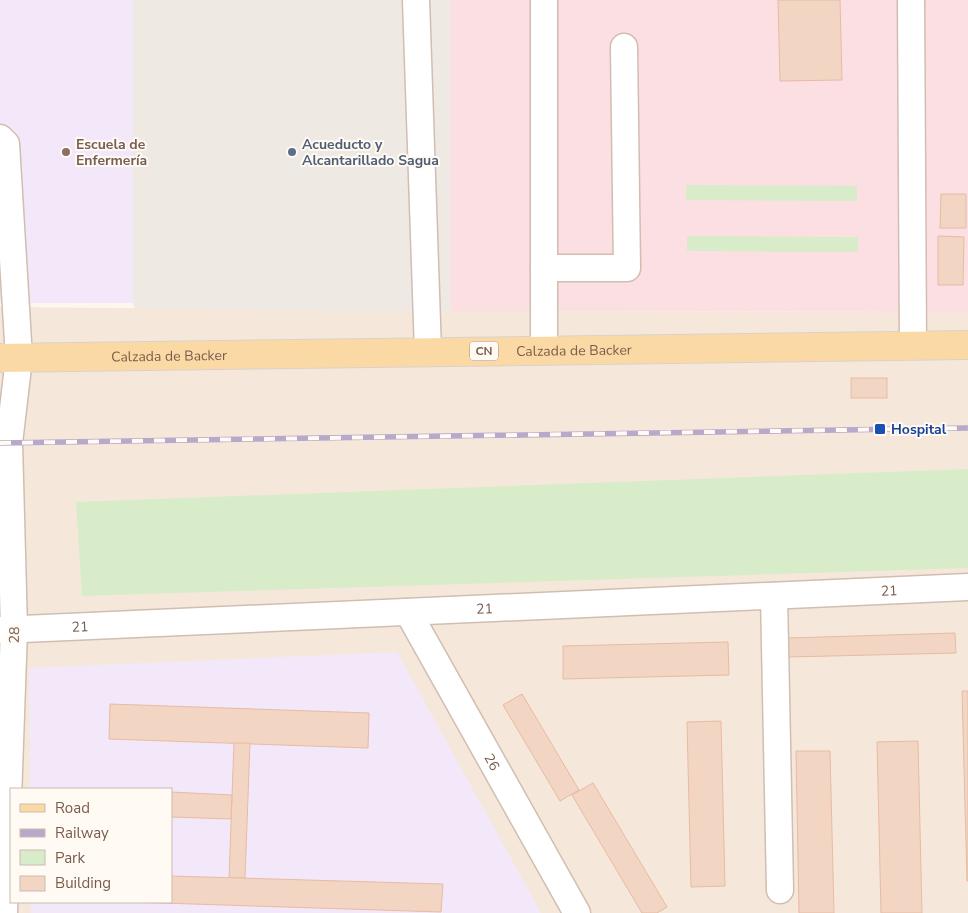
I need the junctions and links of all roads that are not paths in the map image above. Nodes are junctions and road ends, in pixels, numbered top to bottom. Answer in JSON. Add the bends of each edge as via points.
{"nodes":[{"id":1,"x":416,"y":0,"type":"edge"},
{"id":2,"x":544,"y":0,"type":"edge"},
{"id":3,"x":911,"y":0,"type":"edge"},
{"id":4,"x":624,"y":47,"type":"dead end"},
{"id":5,"x":0,"y":138,"type":"edge"},
{"id":6,"x":544,"y":268,"type":"junction"},
{"id":7,"x":968,"y":345,"type":"edge"},
{"id":8,"x":913,"y":346,"type":"junction"},
{"id":9,"x":544,"y":351,"type":"junction"},
{"id":10,"x":428,"y":352,"type":"junction"},
{"id":11,"x":9,"y":358,"type":"edge"},
{"id":12,"x":5,"y":493,"type":"edge"},
{"id":13,"x":968,"y":588,"type":"edge"},
{"id":14,"x":774,"y":596,"type":"junction"},
{"id":15,"x":408,"y":612,"type":"junction"},
{"id":16,"x":7,"y":629,"type":"edge"},
{"id":17,"x":3,"y":861,"type":"edge"},
{"id":18,"x":780,"y":890,"type":"dead end"},
{"id":19,"x":4,"y":913,"type":"edge"},
{"id":20,"x":577,"y":913,"type":"edge"}],
"edges":[{"from":1,"to":10,"type":"street"},
{"from":2,"to":6,"type":"street"},
{"from":3,"to":8,"type":"street"},
{"from":4,"to":6,"type":"street","via":[[627,268]]},
{"from":5,"to":11,"type":"street","name":"28","via":[[6,144]]},
{"from":6,"to":9,"type":"street"},
{"from":7,"to":8,"type":"main road","name":"Calzada de Backer","number":"CN"},
{"from":8,"to":9,"type":"main road","name":"Calzada de Backer","number":"CN"},
{"from":9,"to":10,"type":"main road","name":"Calzada de Backer","number":"CN"},
{"from":10,"to":11,"type":"main road","name":"Calzada de Backer","number":"CN"},
{"from":11,"to":12,"type":"street","name":"28","via":[[9,443]]},
{"from":12,"to":16,"type":"street","name":"28"},
{"from":13,"to":14,"type":"street","name":"21"},
{"from":14,"to":15,"type":"street","name":"21"},
{"from":14,"to":18,"type":"street"},
{"from":15,"to":16,"type":"street","name":"21"},
{"from":15,"to":20,"type":"street","name":"26"},
{"from":16,"to":17,"type":"street","name":"28"},
{"from":17,"to":19,"type":"street","name":"28"}]}
